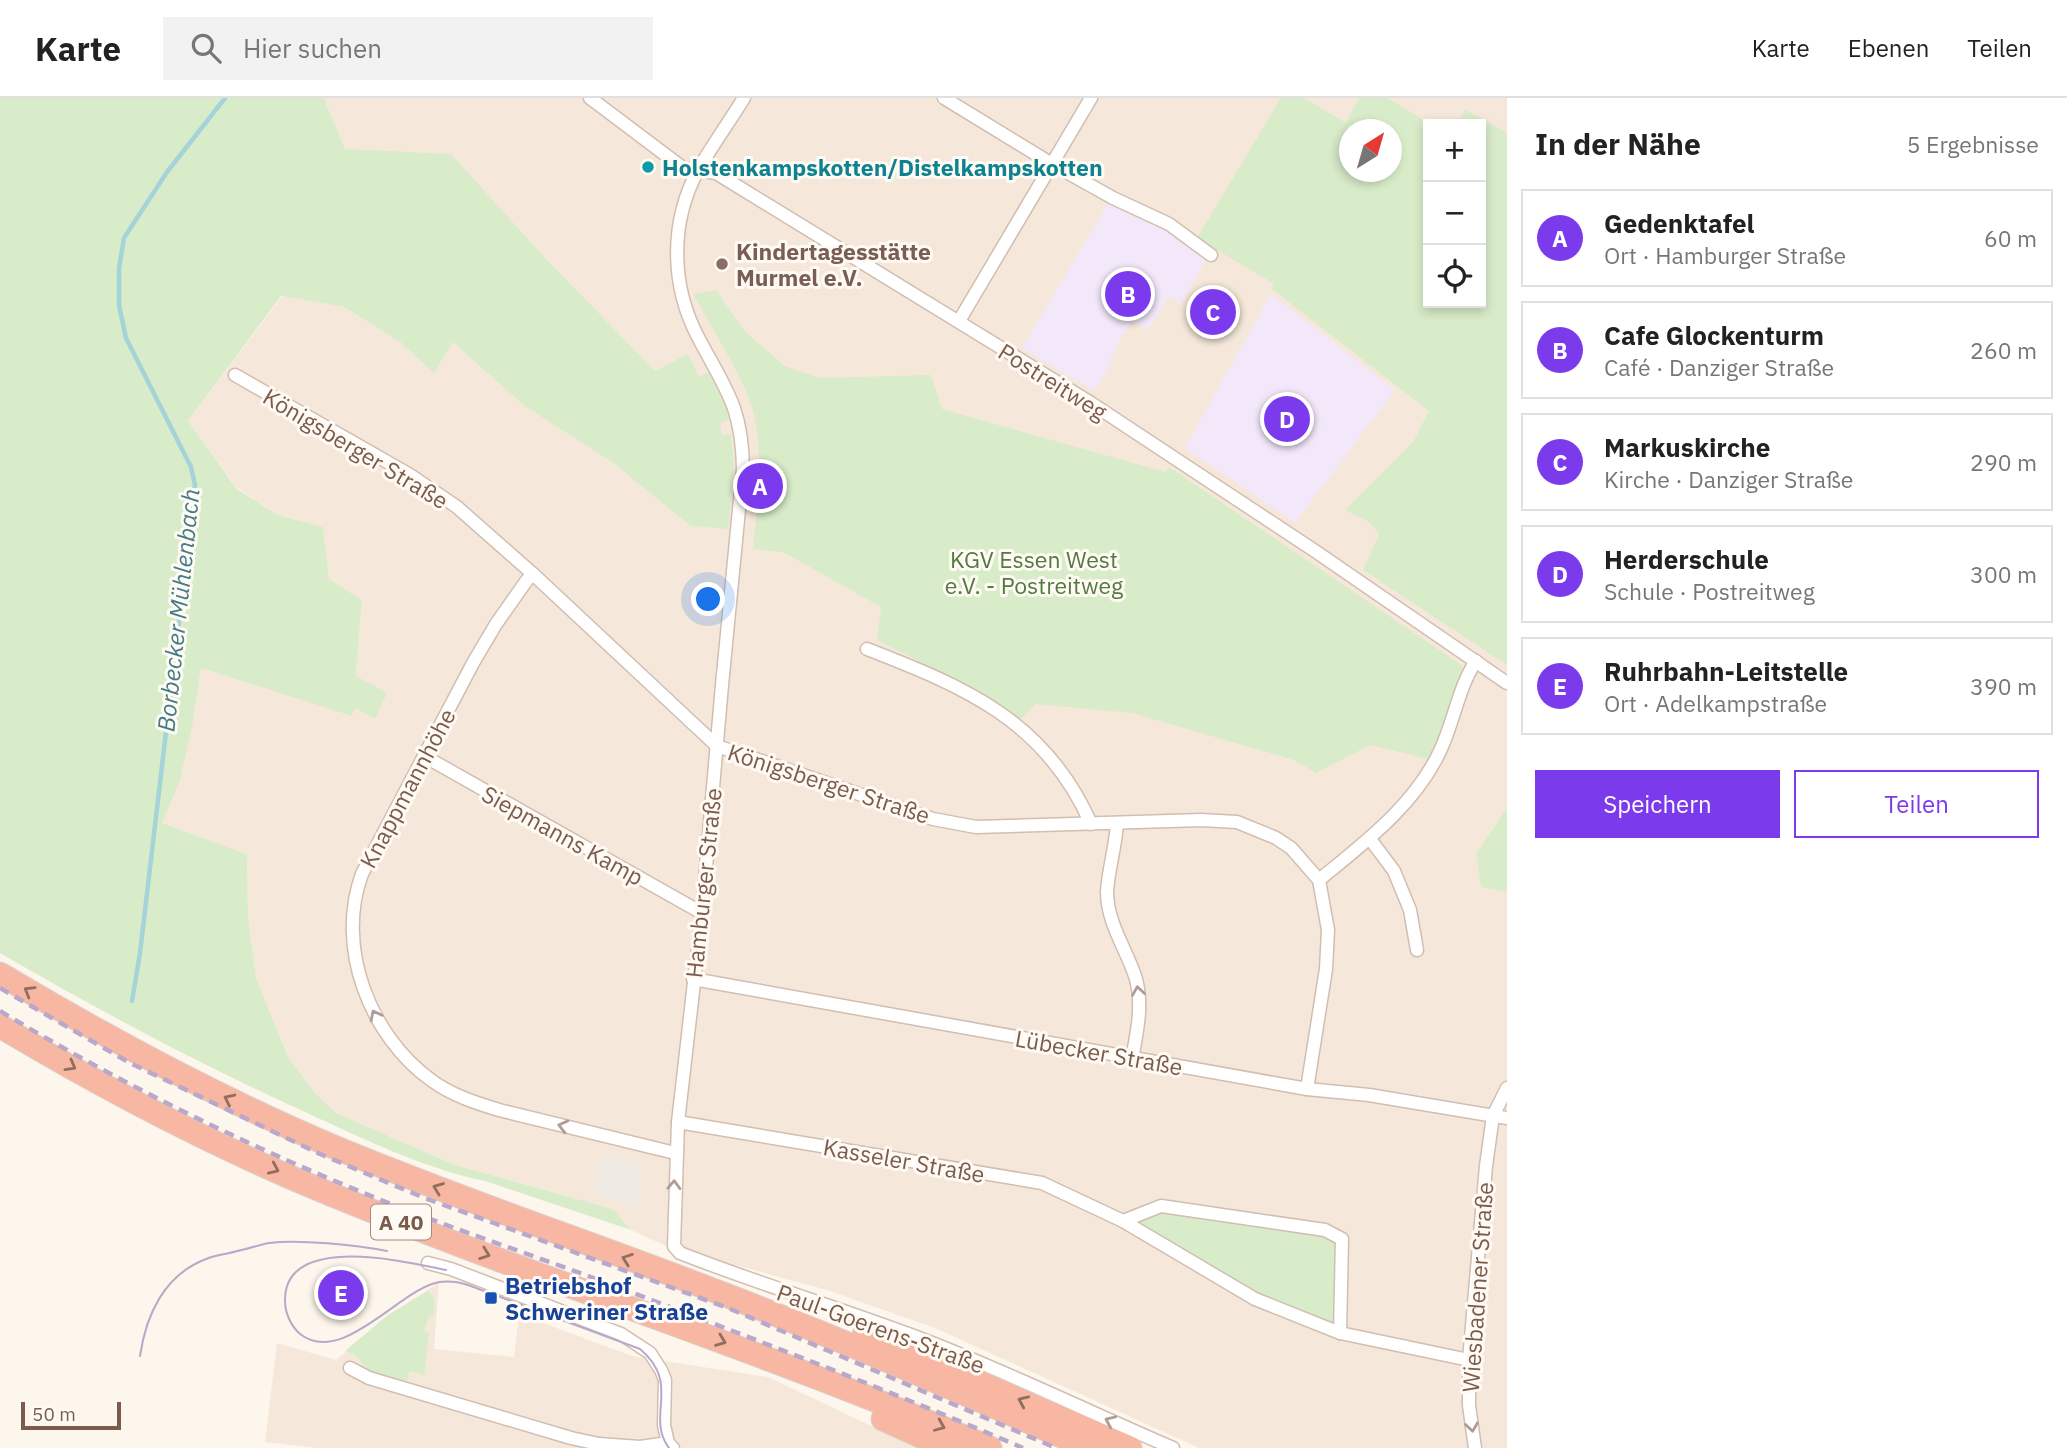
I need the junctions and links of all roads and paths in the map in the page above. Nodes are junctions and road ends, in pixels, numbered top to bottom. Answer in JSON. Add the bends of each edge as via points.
{"nodes":[{"id":1,"x":590,"y":98,"type":"edge"},
{"id":2,"x":744,"y":98,"type":"edge"},
{"id":3,"x":944,"y":98,"type":"edge"},
{"id":4,"x":1091,"y":98,"type":"edge"},
{"id":5,"x":1052,"y":164,"type":"junction"},
{"id":6,"x":698,"y":171,"type":"junction"},
{"id":7,"x":1211,"y":255,"type":"dead end"},
{"id":8,"x":959,"y":321,"type":"junction"},
{"id":9,"x":235,"y":376,"type":"dead end"},
{"id":10,"x":533,"y":574,"type":"junction"},
{"id":11,"x":867,"y":649,"type":"dead end"},
{"id":12,"x":1476,"y":661,"type":"junction"},
{"id":13,"x":1507,"y":683,"type":"edge"},
{"id":14,"x":718,"y":746,"type":"junction"},
{"id":15,"x":424,"y":756,"type":"junction"},
{"id":16,"x":1117,"y":823,"type":"junction"},
{"id":17,"x":1091,"y":824,"type":"junction"},
{"id":18,"x":1370,"y":839,"type":"junction"},
{"id":19,"x":1319,"y":880,"type":"junction"},
{"id":20,"x":702,"y":914,"type":"junction"},
{"id":21,"x":1418,"y":950,"type":"dead end"},
{"id":22,"x":0,"y":974,"type":"edge"},
{"id":23,"x":693,"y":979,"type":"junction"},
{"id":24,"x":0,"y":1026,"type":"edge"},
{"id":25,"x":1132,"y":1059,"type":"junction"},
{"id":26,"x":1507,"y":1088,"type":"edge"},
{"id":27,"x":1307,"y":1089,"type":"junction"},
{"id":28,"x":1493,"y":1116,"type":"junction"},
{"id":29,"x":1507,"y":1118,"type":"edge"},
{"id":30,"x":678,"y":1122,"type":"junction"},
{"id":31,"x":675,"y":1153,"type":"junction"},
{"id":32,"x":1123,"y":1221,"type":"junction"},
{"id":33,"x":428,"y":1264,"type":"dead end"},
{"id":34,"x":737,"y":1299,"type":"junction"},
{"id":35,"x":1340,"y":1333,"type":"junction"},
{"id":36,"x":1469,"y":1360,"type":"junction"},
{"id":37,"x":350,"y":1368,"type":"dead end"},
{"id":38,"x":807,"y":1374,"type":"junction"},
{"id":39,"x":669,"y":1446,"type":"edge"},
{"id":40,"x":947,"y":1448,"type":"edge"},
{"id":41,"x":990,"y":1448,"type":"edge"},
{"id":42,"x":1089,"y":1448,"type":"edge"},
{"id":43,"x":1130,"y":1448,"type":"edge"},
{"id":44,"x":1173,"y":1448,"type":"edge"},
{"id":45,"x":1475,"y":1448,"type":"edge"}],
"edges":[{"from":1,"to":6,"type":"street","name":"Postreitweg","via":[[683,168]]},
{"from":2,"to":6,"type":"street","name":"Hamburger Straße"},
{"from":3,"to":5,"type":"street"},
{"from":4,"to":5,"type":"street"},
{"from":5,"to":7,"type":"street","via":[[1169,224]]},
{"from":5,"to":8,"type":"street"},
{"from":6,"to":8,"type":"street","name":"Postreitweg","via":[[716,173]]},
{"from":6,"to":14,"type":"street","name":"Hamburger Straße","via":[[682,214],[676,249],[680,292],[732,398],[743,437]]},
{"from":8,"to":12,"type":"street","name":"Postreitweg","via":[[1091,403]]},
{"from":9,"to":10,"type":"street","name":"Königsberger Straße","via":[[432,489]]},
{"from":10,"to":14,"type":"street","name":"Königsberger Straße"},
{"from":10,"to":15,"type":"street","name":"Knappmannhöhe","via":[[484,643]]},
{"from":11,"to":17,"type":"street","via":[[937,676],[998,710],[1058,766]]},
{"from":12,"to":13,"type":"street","name":"Postreitweg"},
{"from":12,"to":18,"type":"street","via":[[1434,762]]},
{"from":14,"to":17,"type":"street","name":"Königsberger Straße","via":[[933,819],[976,827]]},
{"from":14,"to":20,"type":"street","name":"Hamburger Straße"},
{"from":15,"to":20,"type":"street","name":"Siepmanns Kamp"},
{"from":31,"to":15,"type":"street","name":"Knappmannhöhe","one_way":true,"via":[[473,1102],[431,1080],[378,1022],[356,957],[357,889]]},
{"from":16,"to":17,"type":"street","name":"Königsberger Straße"},
{"from":16,"to":19,"type":"street","name":"Königsberger Straße","via":[[1237,822],[1291,848]]},
{"from":25,"to":16,"type":"street","one_way":true,"via":[[1140,999],[1107,893]]},
{"from":18,"to":19,"type":"street"},
{"from":18,"to":21,"type":"street","via":[[1394,871],[1410,910]]},
{"from":19,"to":27,"type":"street","via":[[1328,930],[1326,969]]},
{"from":20,"to":23,"type":"street","name":"Hamburger Straße"},
{"from":34,"to":22,"type":"highway","number":"A 40","one_way":true,"via":[[331,1146],[173,1071]]},
{"from":23,"to":25,"type":"street","name":"Lübecker Straße"},
{"from":23,"to":30,"type":"street","name":"Hamburger Straße"},
{"from":24,"to":38,"type":"highway","number":"A 40","one_way":true,"via":[[157,1113],[317,1188]]},
{"from":25,"to":27,"type":"street","name":"Lübecker Straße"},
{"from":26,"to":28,"type":"street","name":"Wiesbadener Straße"},
{"from":27,"to":28,"type":"street","name":"Lübecker Straße"},
{"from":28,"to":29,"type":"street","name":"Lübecker Straße"},
{"from":28,"to":36,"type":"street","name":"Wiesbadener Straße"},
{"from":30,"to":31,"type":"street","name":"Hamburger Straße"},
{"from":30,"to":32,"type":"street","name":"Kasseler Straße","via":[[1042,1183]]},
{"from":44,"to":31,"type":"street","name":"Paul-Goerens-Straße","one_way":true,"via":[[931,1343],[680,1253],[674,1246]]},
{"from":32,"to":35,"type":"street","name":"Kasseler Straße","via":[[1255,1298]]},
{"from":32,"to":35,"type":"street","via":[[1161,1206],[1325,1230],[1342,1239]]},
{"from":33,"to":39,"type":"street","via":[[621,1334],[641,1347],[656,1361],[664,1380]]},
{"from":34,"to":42,"type":"highway","number":"A 40"},
{"from":43,"to":34,"type":"highway","one_way":true,"via":[[895,1346],[832,1323]]},
{"from":35,"to":36,"type":"street","name":"Kasseler Straße"},
{"from":36,"to":45,"type":"street","name":"Wiesbadener Straße","one_way":true},
{"from":37,"to":39,"type":"street","via":[[369,1378],[571,1438],[600,1444]]},
{"from":38,"to":40,"type":"highway","via":[[880,1418]]},
{"from":38,"to":41,"type":"highway","number":"A 40","one_way":true}]}
